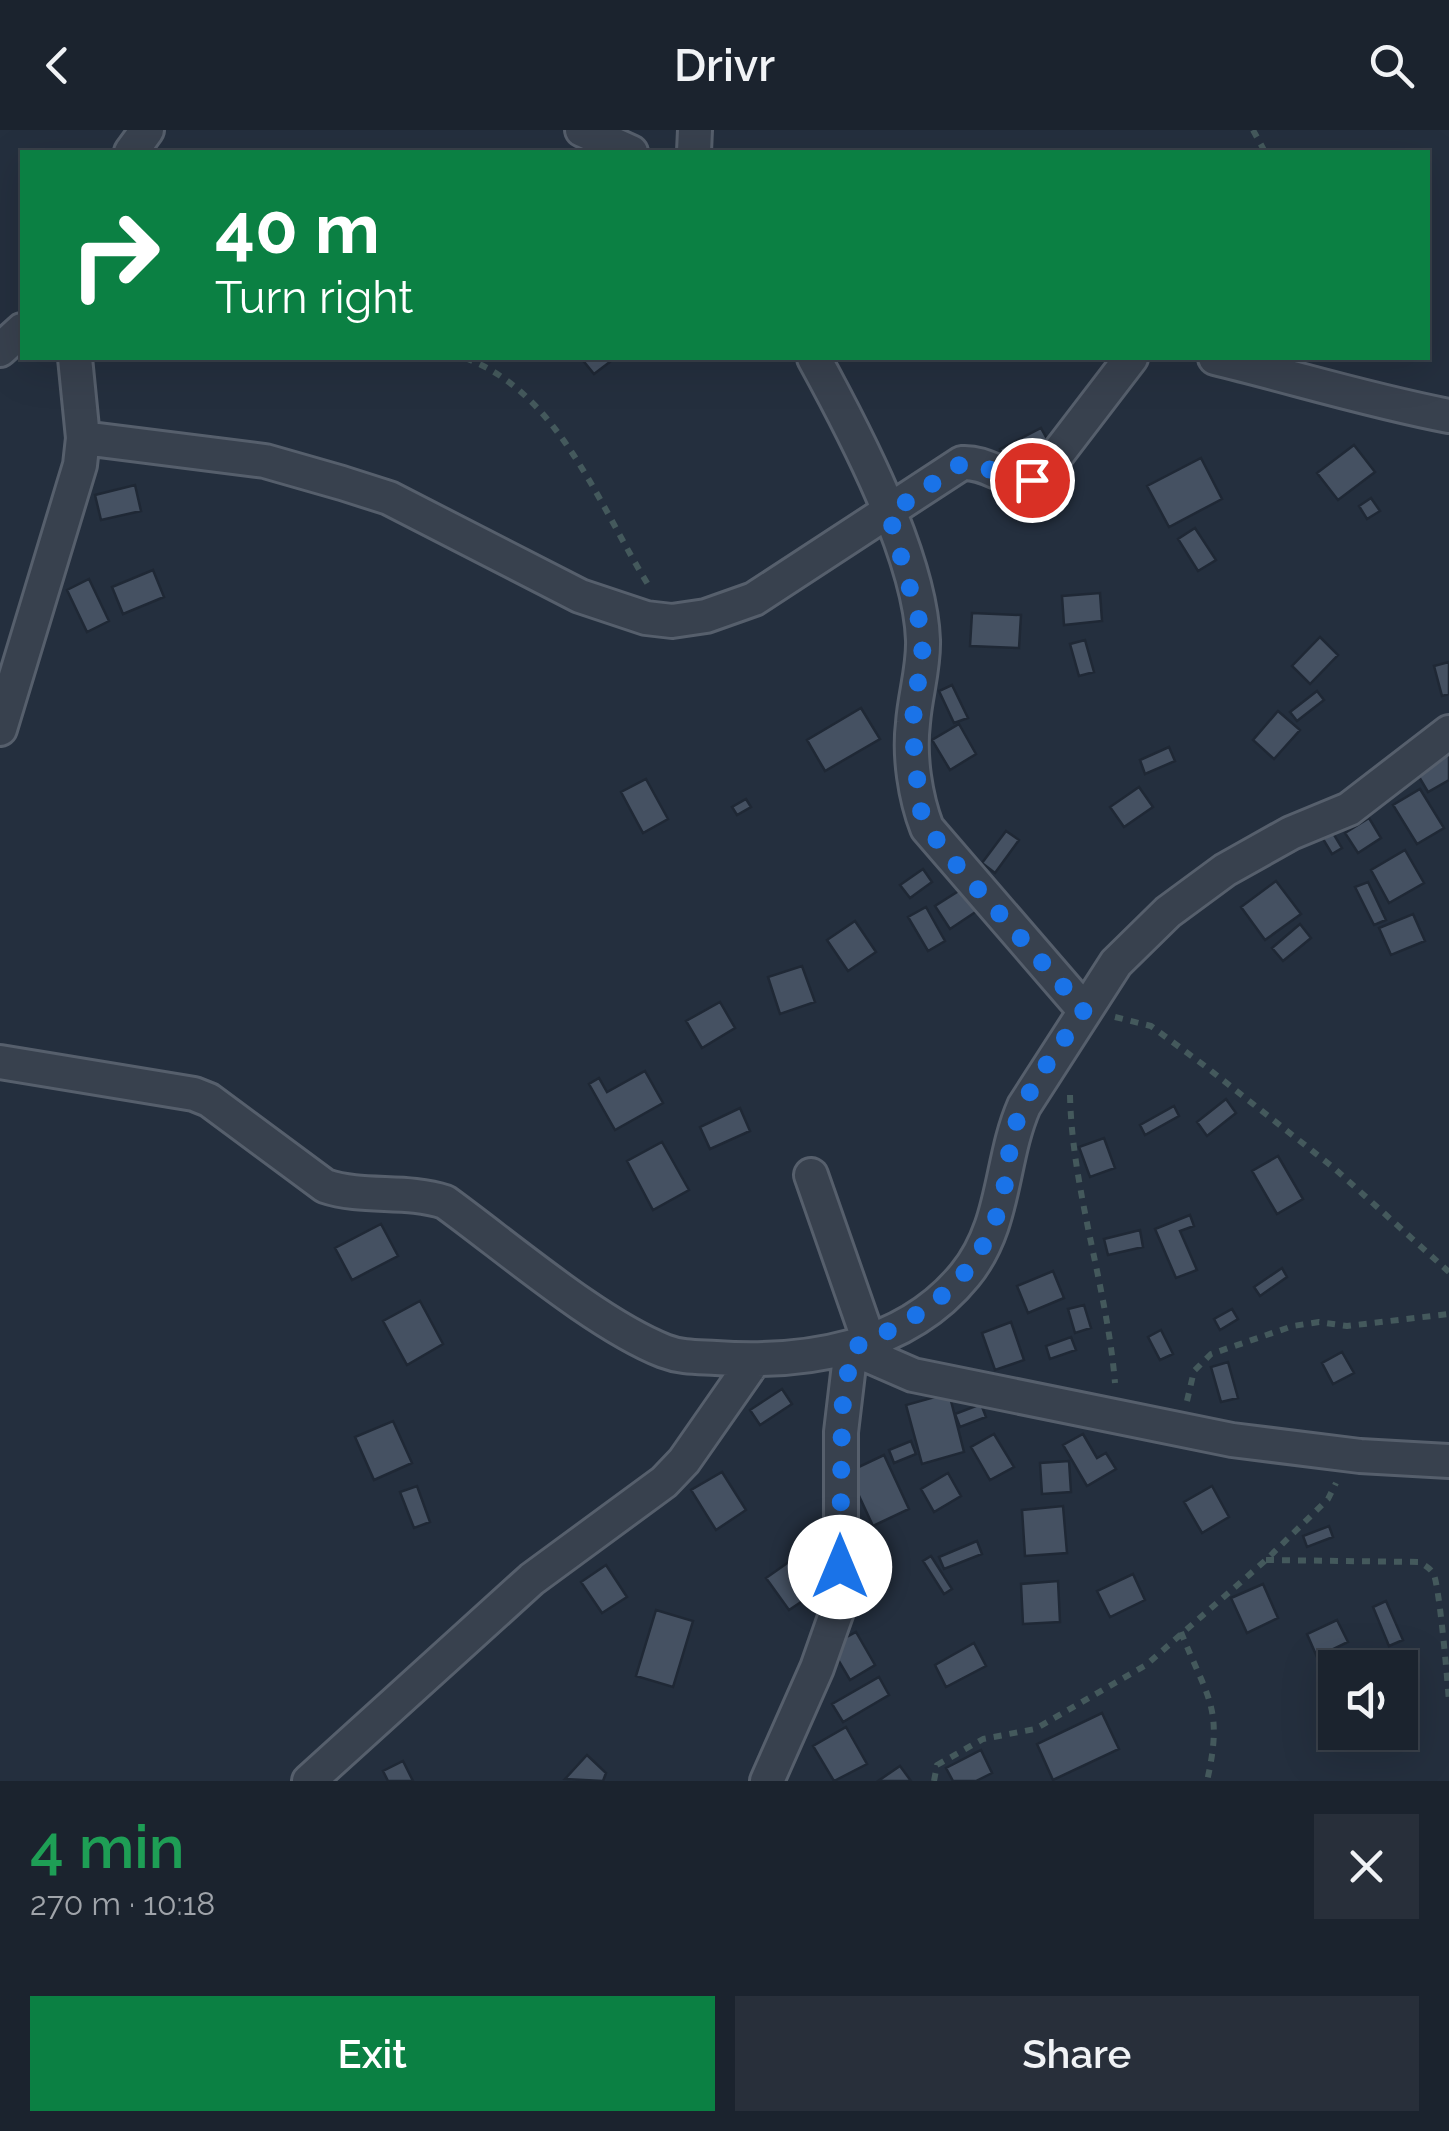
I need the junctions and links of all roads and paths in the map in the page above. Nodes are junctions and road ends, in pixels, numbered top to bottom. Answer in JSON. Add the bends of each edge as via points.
{"nodes":[{"id":1,"x":582,"y":130,"type":"edge"},
{"id":2,"x":627,"y":150,"type":"edge"},
{"id":3,"x":20,"y":332,"type":"edge"},
{"id":4,"x":0,"y":350,"type":"edge"},
{"id":5,"x":75,"y":360,"type":"edge"},
{"id":6,"x":468,"y":360,"type":"edge"},
{"id":7,"x":815,"y":360,"type":"edge"},
{"id":8,"x":1129,"y":360,"type":"edge"},
{"id":9,"x":1223,"y":360,"type":"edge"},
{"id":10,"x":1449,"y":416,"type":"edge"},
{"id":11,"x":83,"y":438,"type":"junction"},
{"id":12,"x":889,"y":514,"type":"junction"},
{"id":13,"x":672,"y":621,"type":"junction"},
{"id":14,"x":0,"y":729,"type":"edge"},
{"id":15,"x":1449,"y":732,"type":"edge"},
{"id":16,"x":1084,"y":1010,"type":"junction"},
{"id":17,"x":0,"y":1062,"type":"edge"},
{"id":18,"x":1070,"y":1092,"type":"dead end"},
{"id":19,"x":812,"y":1175,"type":"dead end"},
{"id":20,"x":1449,"y":1272,"type":"edge"},
{"id":21,"x":1449,"y":1314,"type":"edge"},
{"id":22,"x":860,"y":1344,"type":"junction"},
{"id":23,"x":753,"y":1362,"type":"junction"},
{"id":24,"x":1118,"y":1418,"type":"junction"},
{"id":25,"x":1181,"y":1427,"type":"junction"},
{"id":26,"x":1360,"y":1456,"type":"junction"},
{"id":27,"x":1449,"y":1460,"type":"edge"},
{"id":28,"x":1266,"y":1560,"type":"junction"},
{"id":29,"x":1180,"y":1632,"type":"junction"},
{"id":30,"x":1449,"y":1703,"type":"edge"},
{"id":31,"x":309,"y":1781,"type":"edge"},
{"id":32,"x":767,"y":1781,"type":"edge"},
{"id":33,"x":934,"y":1781,"type":"edge"},
{"id":34,"x":1207,"y":1781,"type":"edge"}],
"edges":[{"from":1,"to":2,"type":"street"},
{"from":3,"to":4,"type":"street"},
{"from":5,"to":11,"type":"street"},
{"from":6,"to":13,"type":"path","via":[[538,410]]},
{"from":7,"to":12,"type":"street","via":[[861,444]]},
{"from":8,"to":12,"type":"street","via":[[1043,473],[1021,482],[962,463]]},
{"from":9,"to":10,"type":"street"},
{"from":11,"to":13,"type":"street","via":[[266,461],[342,482],[389,498],[580,596]]},
{"from":11,"to":14,"type":"street","via":[[74,489]]},
{"from":12,"to":13,"type":"street","via":[[754,599]]},
{"from":12,"to":16,"type":"street","via":[[924,638],[912,726],[920,809],[940,846]]},
{"from":15,"to":16,"type":"street","via":[[1349,810],[1291,833],[1196,889],[1116,963]]},
{"from":16,"to":20,"type":"path","via":[[1151,1026],[1334,1168]]},
{"from":16,"to":22,"type":"street","via":[[1024,1106],[999,1209],[966,1274],[905,1325]]},
{"from":17,"to":23,"type":"street","via":[[194,1094],[324,1186],[445,1202],[614,1324],[661,1350]]},
{"from":18,"to":24,"type":"path","via":[[1070,1132],[1110,1328]]},
{"from":19,"to":22,"type":"street"},
{"from":21,"to":25,"type":"path","via":[[1347,1326],[1319,1322],[1211,1354],[1194,1370]]},
{"from":22,"to":23,"type":"street"},
{"from":22,"to":24,"type":"street","via":[[914,1375]]},
{"from":22,"to":32,"type":"street","via":[[844,1387],[841,1600]]},
{"from":23,"to":31,"type":"street","via":[[664,1482],[532,1579]]},
{"from":24,"to":25,"type":"street"},
{"from":25,"to":26,"type":"street"},
{"from":26,"to":27,"type":"street"},
{"from":26,"to":28,"type":"path","via":[[1341,1473],[1328,1500]]},
{"from":28,"to":29,"type":"path"},
{"from":28,"to":30,"type":"path","via":[[1420,1562],[1434,1573],[1440,1596]]},
{"from":29,"to":33,"type":"path","via":[[1146,1665],[1035,1729],[982,1739],[951,1754],[937,1765]]},
{"from":29,"to":34,"type":"path","via":[[1215,1708],[1217,1740]]}]}
